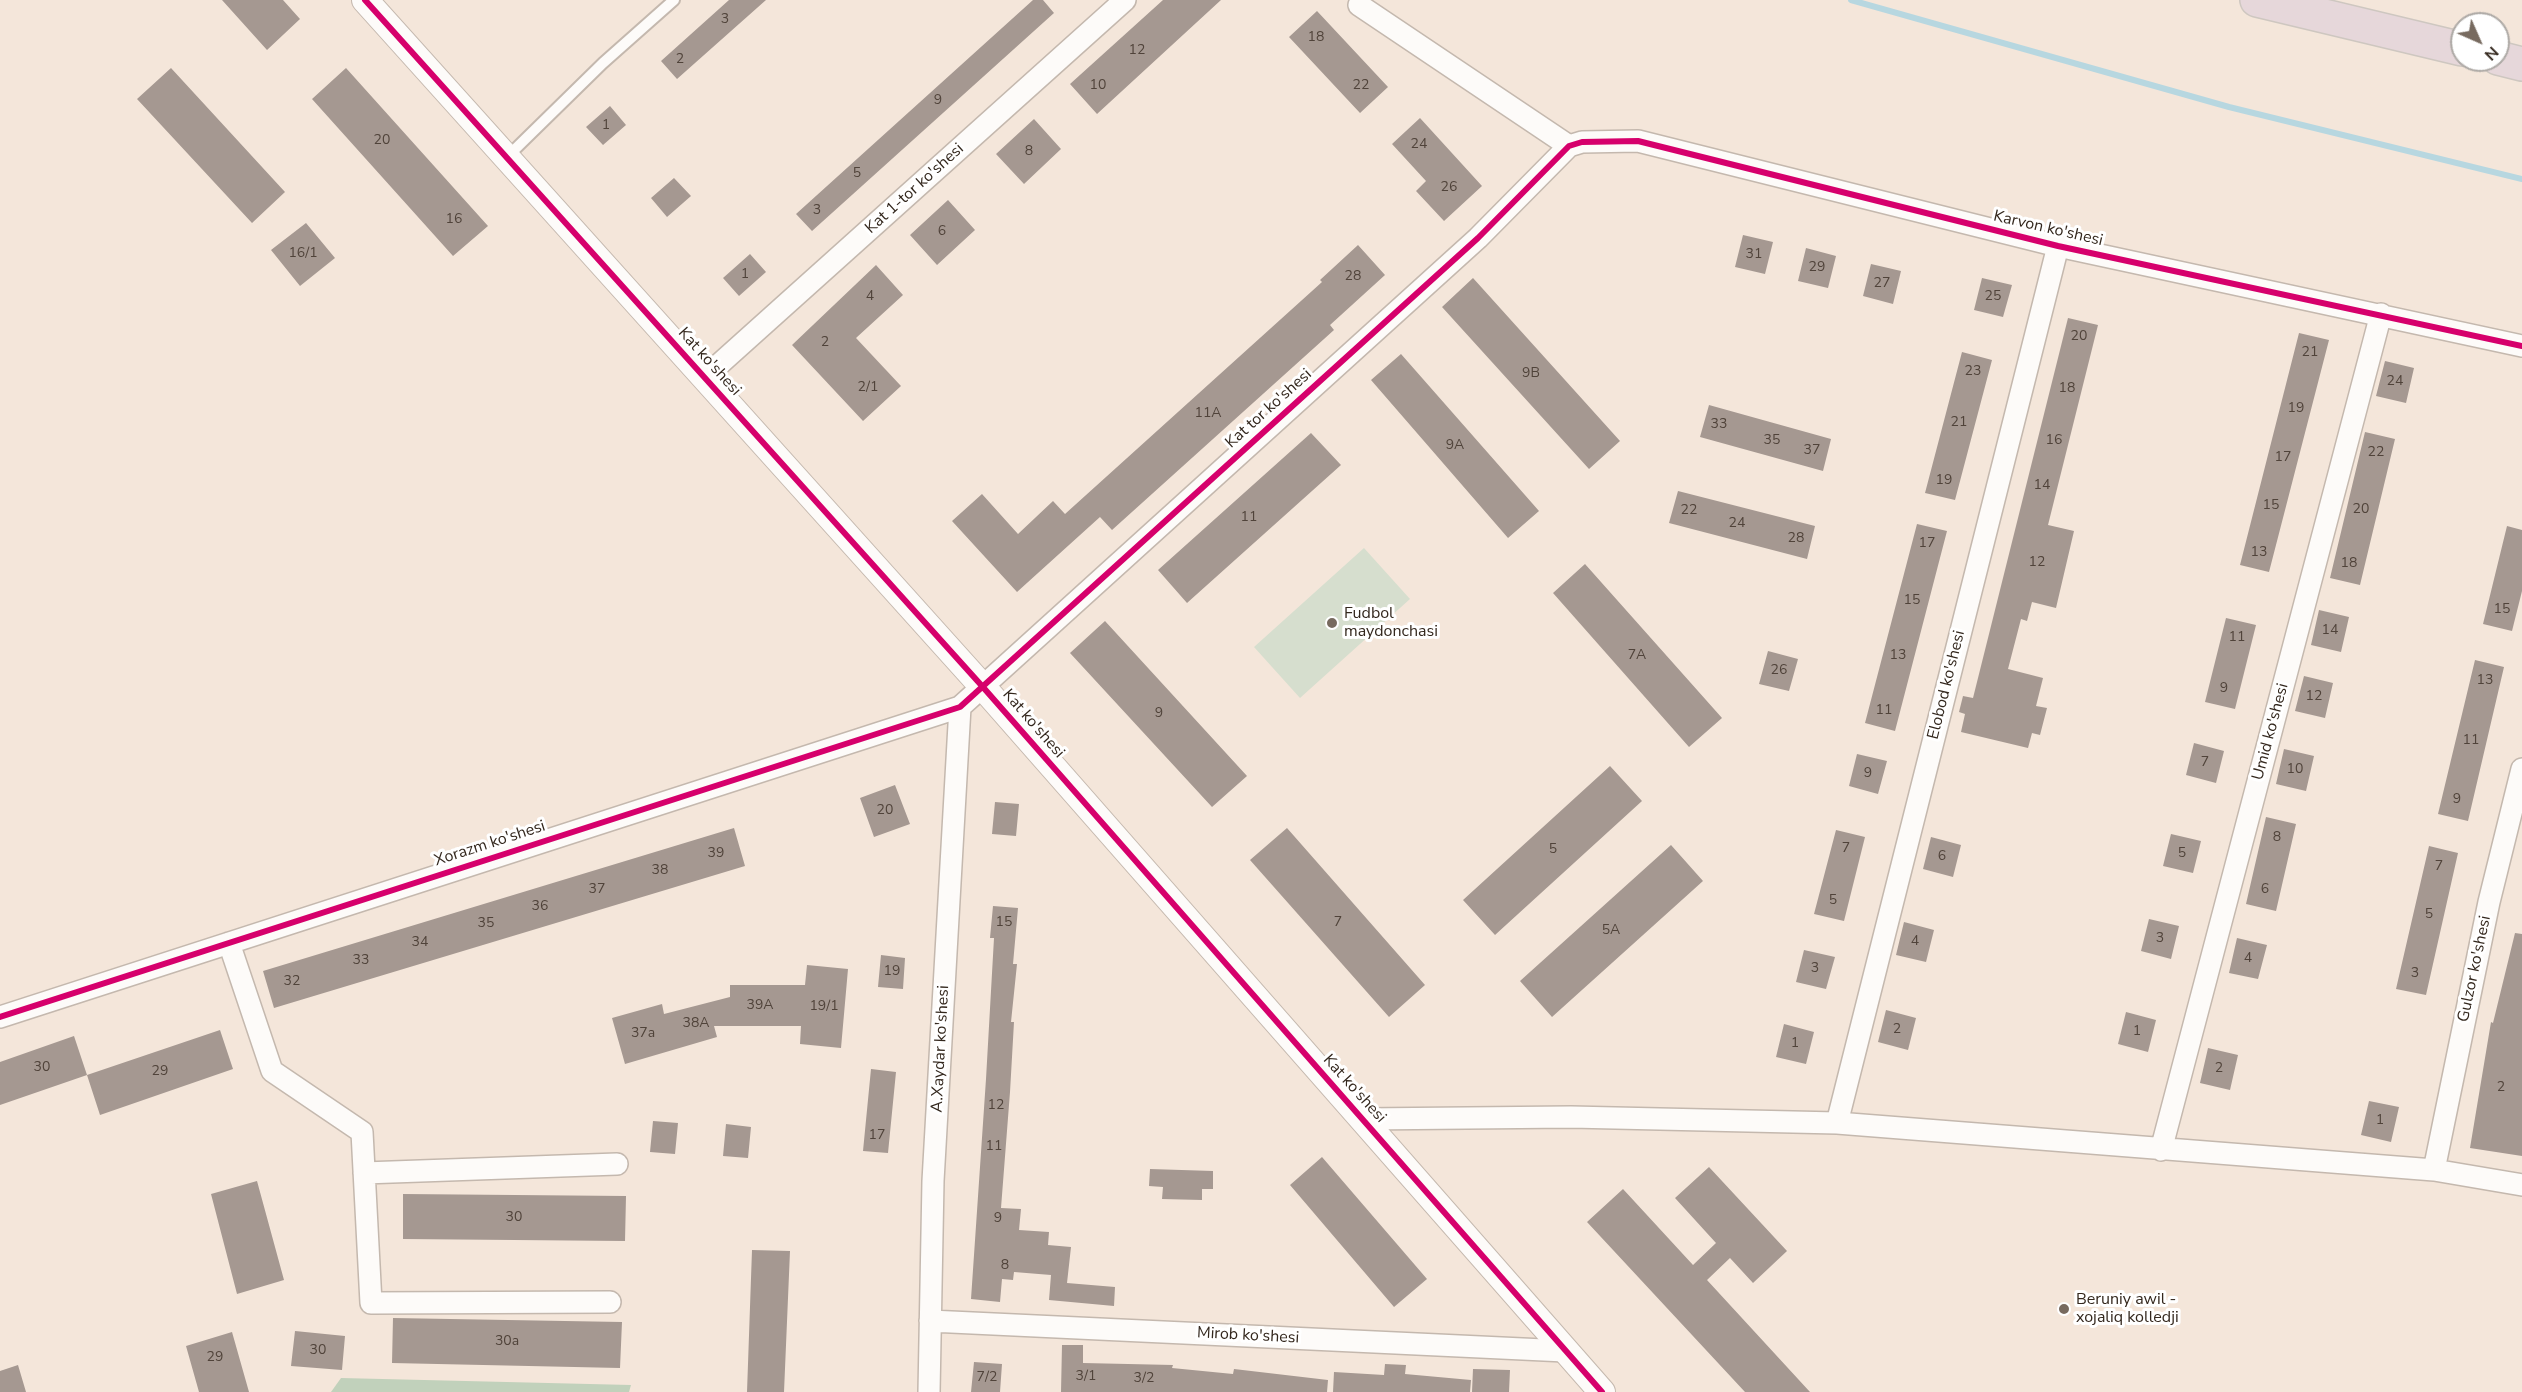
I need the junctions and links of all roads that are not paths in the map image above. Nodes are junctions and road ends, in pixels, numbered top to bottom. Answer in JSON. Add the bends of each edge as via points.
{"nodes":[{"id":1,"x":365,"y":0,"type":"edge"},
{"id":2,"x":674,"y":0,"type":"edge"},
{"id":3,"x":1125,"y":0,"type":"edge"},
{"id":4,"x":2257,"y":0,"type":"edge"},
{"id":5,"x":1359,"y":5,"type":"dead end"},
{"id":6,"x":2450,"y":46,"type":"edge"},
{"id":7,"x":1569,"y":146,"type":"junction"},
{"id":8,"x":506,"y":157,"type":"junction"},
{"id":9,"x":2058,"y":246,"type":"junction"},
{"id":10,"x":2381,"y":314,"type":"junction"},
{"id":11,"x":2522,"y":346,"type":"edge"},
{"id":12,"x":705,"y":377,"type":"junction"},
{"id":13,"x":982,"y":686,"type":"junction"},
{"id":14,"x":960,"y":706,"type":"junction"},
{"id":15,"x":2522,"y":769,"type":"edge"},
{"id":16,"x":229,"y":943,"type":"junction"},
{"id":17,"x":0,"y":1017,"type":"edge"},
{"id":18,"x":1363,"y":1119,"type":"junction"},
{"id":19,"x":1837,"y":1123,"type":"junction"},
{"id":20,"x":2161,"y":1150,"type":"junction"},
{"id":21,"x":617,"y":1164,"type":"dead end"},
{"id":22,"x":2433,"y":1170,"type":"junction"},
{"id":23,"x":364,"y":1173,"type":"junction"},
{"id":24,"x":2522,"y":1185,"type":"edge"},
{"id":25,"x":610,"y":1302,"type":"dead end"},
{"id":26,"x":930,"y":1321,"type":"junction"},
{"id":27,"x":1565,"y":1351,"type":"junction"},
{"id":28,"x":929,"y":1392,"type":"edge"},
{"id":29,"x":1602,"y":1392,"type":"edge"}],
"edges":[{"from":1,"to":8,"type":"street","name":"Kat ko'shesi"},
{"from":2,"to":8,"type":"lane"},
{"from":3,"to":12,"type":"street","name":"Kat 1-tor ko'shesi"},
{"from":4,"to":6,"type":"highway"},
{"from":5,"to":7,"type":"street"},
{"from":7,"to":9,"type":"street","name":"Karvon ko'shesi","via":[[1582,142],[1638,141]]},
{"from":7,"to":13,"type":"street","name":"Kat tor ko'shesi","via":[[1478,238]]},
{"from":8,"to":12,"type":"street","name":"Kat ko'shesi"},
{"from":9,"to":10,"type":"street","name":"Karvon ko'shesi"},
{"from":9,"to":19,"type":"street","name":"Elobod ko'shesi"},
{"from":10,"to":11,"type":"street","name":"Karvon ko'shesi"},
{"from":10,"to":20,"type":"street","name":"Umid ko'shesi"},
{"from":12,"to":13,"type":"street","name":"Kat ko'shesi"},
{"from":13,"to":14,"type":"street","name":"Xorazm ko'shesi"},
{"from":13,"to":18,"type":"street","name":"Kat ko'shesi"},
{"from":14,"to":16,"type":"street","name":"Xorazm ko'shesi"},
{"from":14,"to":26,"type":"street","name":"A.Xaydar ko'shesi","via":[[933,1181]]},
{"from":15,"to":22,"type":"street","name":"Gulzor ko'shesi","via":[[2489,902]]},
{"from":16,"to":17,"type":"street","name":"Xorazm ko'shesi"},
{"from":16,"to":23,"type":"street","via":[[272,1071],[362,1132]]},
{"from":18,"to":19,"type":"street","via":[[1571,1117]]},
{"from":18,"to":27,"type":"street","name":"Kat ko'shesi"},
{"from":19,"to":20,"type":"street"},
{"from":20,"to":22,"type":"street"},
{"from":21,"to":23,"type":"street"},
{"from":22,"to":24,"type":"street"},
{"from":23,"to":25,"type":"street","via":[[370,1303]]},
{"from":26,"to":27,"type":"street","name":"Mirob ko'shesi"},
{"from":26,"to":28,"type":"street","name":"A.Xaydar ko'shesi"},
{"from":27,"to":29,"type":"street","name":"Kat ko'shesi"}]}
